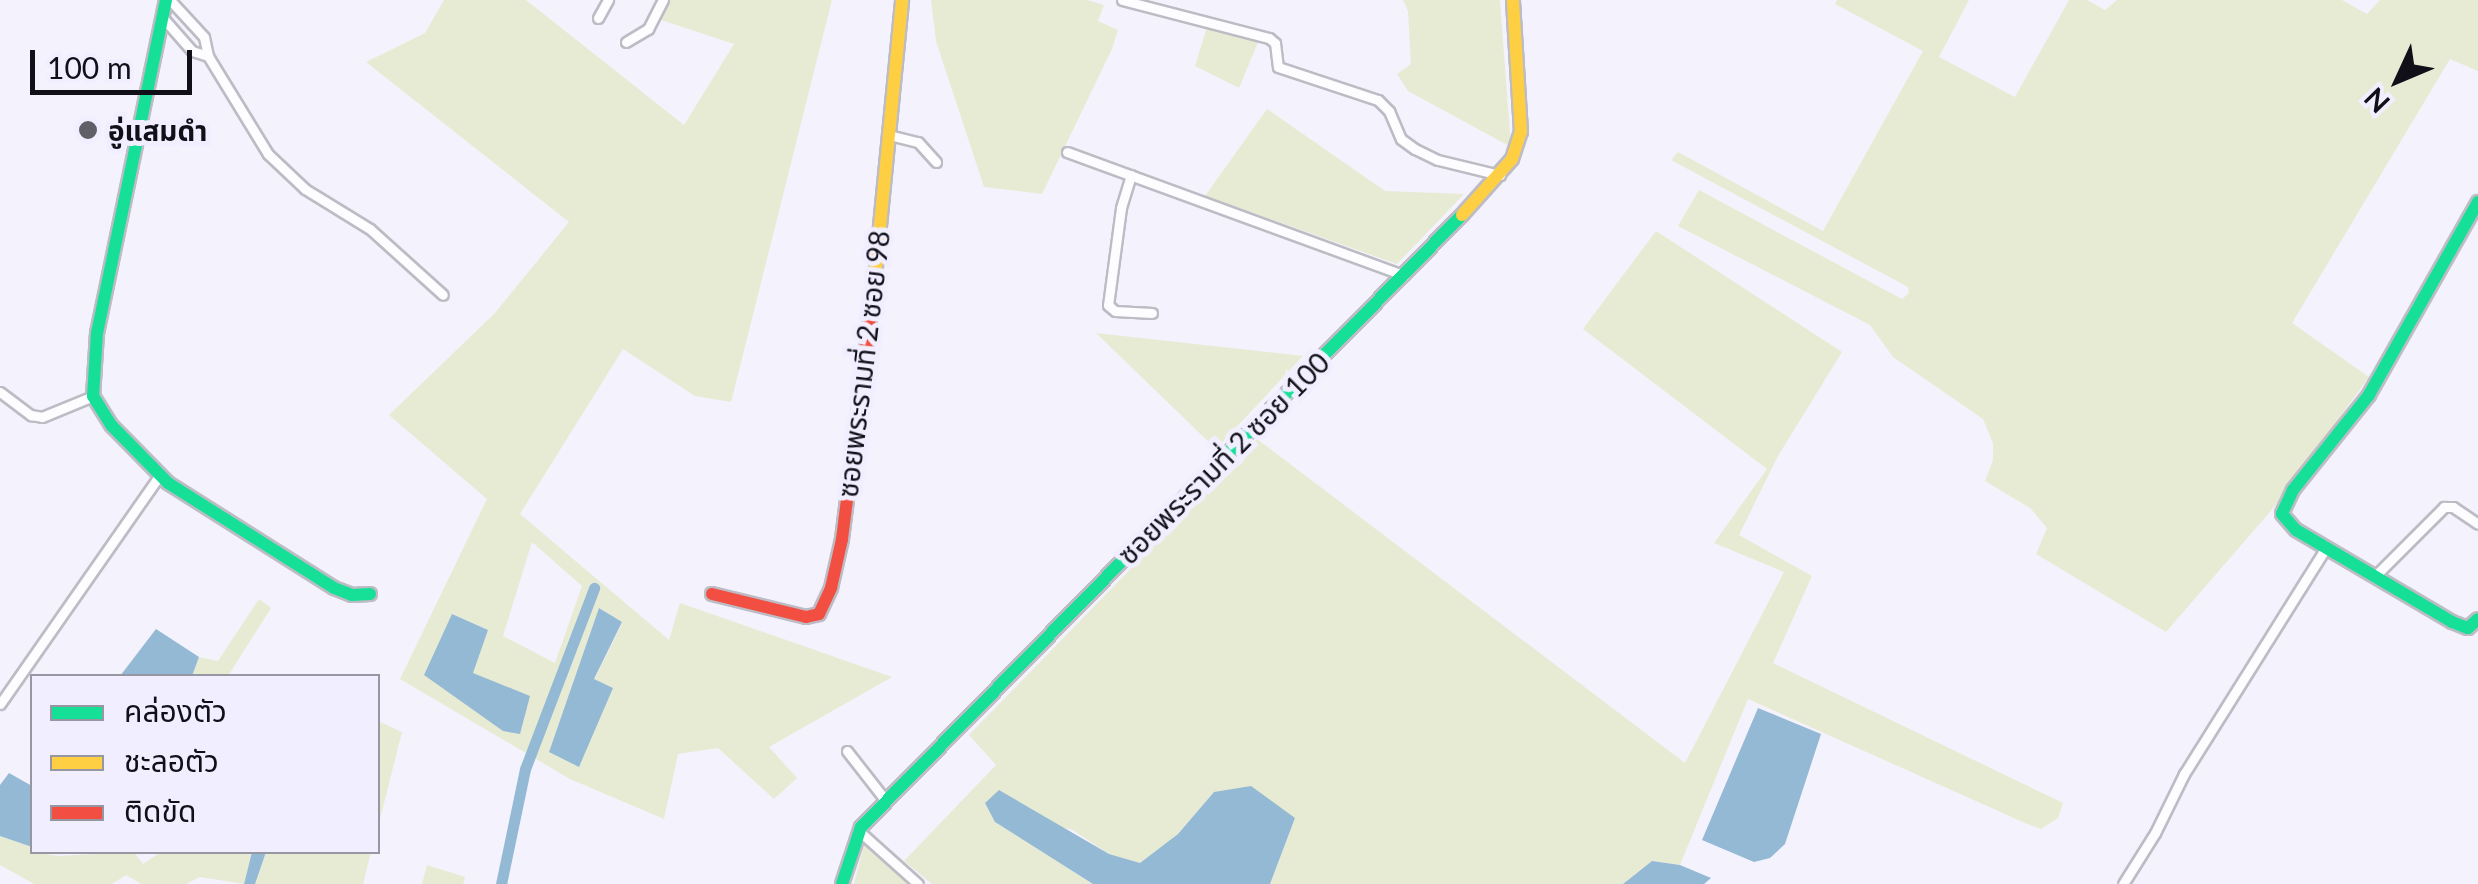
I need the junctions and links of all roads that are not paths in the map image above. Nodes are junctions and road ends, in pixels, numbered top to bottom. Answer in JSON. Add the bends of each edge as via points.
{"nodes":[{"id":1,"x":168,"y":0,"type":"edge"},
{"id":2,"x":608,"y":0,"type":"edge"},
{"id":3,"x":663,"y":0,"type":"edge"},
{"id":4,"x":902,"y":0,"type":"edge"},
{"id":5,"x":1122,"y":0,"type":"edge"},
{"id":6,"x":1512,"y":0,"type":"edge"},
{"id":7,"x":162,"y":18,"type":"junction"},
{"id":8,"x":598,"y":18,"type":"dead end"},
{"id":9,"x":626,"y":42,"type":"dead end"},
{"id":10,"x":208,"y":56,"type":"junction"},
{"id":11,"x":889,"y":135,"type":"junction"},
{"id":12,"x":1068,"y":152,"type":"dead end"},
{"id":13,"x":936,"y":162,"type":"dead end"},
{"id":14,"x":1500,"y":175,"type":"junction"},
{"id":15,"x":1131,"y":176,"type":"junction"},
{"id":16,"x":2478,"y":202,"type":"edge"},
{"id":17,"x":1404,"y":275,"type":"junction"},
{"id":18,"x":443,"y":294,"type":"dead end"},
{"id":19,"x":1152,"y":314,"type":"dead end"},
{"id":20,"x":0,"y":392,"type":"edge"},
{"id":21,"x":93,"y":396,"type":"junction"},
{"id":22,"x":159,"y":476,"type":"junction"},
{"id":23,"x":2478,"y":524,"type":"edge"},
{"id":24,"x":2326,"y":548,"type":"junction"},
{"id":25,"x":2375,"y":576,"type":"junction"},
{"id":26,"x":370,"y":594,"type":"dead end"},
{"id":27,"x":712,"y":594,"type":"dead end"},
{"id":28,"x":2476,"y":626,"type":"edge"},
{"id":29,"x":0,"y":704,"type":"edge"},
{"id":30,"x":847,"y":751,"type":"dead end"},
{"id":31,"x":886,"y":801,"type":"junction"},
{"id":32,"x":859,"y":830,"type":"junction"},
{"id":33,"x":842,"y":884,"type":"edge"},
{"id":34,"x":918,"y":884,"type":"edge"},
{"id":35,"x":2123,"y":884,"type":"edge"}],
"edges":[{"from":1,"to":7,"type":"street"},
{"from":1,"to":10,"type":"street","via":[[204,37]]},
{"from":2,"to":8,"type":"street"},
{"from":3,"to":9,"type":"street","via":[[648,29]]},
{"from":4,"to":11,"type":"street","name":"ซอยพระรามที่ 2 ซอย 98"},
{"from":5,"to":14,"type":"street","via":[[1269,38],[1278,67],[1384,104],[1401,139],[1414,149]]},
{"from":6,"to":14,"type":"street","name":"ซอยพระรามที่ 2 ซอย 100","via":[[1521,132]]},
{"from":7,"to":10,"type":"street","via":[[192,51]]},
{"from":7,"to":21,"type":"street","via":[[97,334]]},
{"from":10,"to":18,"type":"street","via":[[284,171],[370,229]]},
{"from":11,"to":13,"type":"street","via":[[918,142]]},
{"from":11,"to":27,"type":"street","name":"ซอยพระรามที่ 2 ซอย 98","via":[[842,539],[826,601],[819,614],[806,617]]},
{"from":12,"to":15,"type":"street"},
{"from":14,"to":17,"type":"street","name":"ซอยพระรามที่ 2 ซอย 100"},
{"from":15,"to":17,"type":"street"},
{"from":15,"to":19,"type":"street","via":[[1108,305]]},
{"from":16,"to":24,"type":"street","via":[[2368,394],[2283,507],[2290,525]]},
{"from":17,"to":31,"type":"street","name":"ซอยพระรามที่ 2 ซอย 100"},
{"from":20,"to":21,"type":"street","via":[[42,417]]},
{"from":21,"to":22,"type":"street"},
{"from":22,"to":26,"type":"street","via":[[334,588]]},
{"from":22,"to":29,"type":"street"},
{"from":23,"to":25,"type":"street","via":[[2444,507]]},
{"from":24,"to":25,"type":"street"},
{"from":24,"to":35,"type":"street"},
{"from":25,"to":28,"type":"street","via":[[2452,622]]},
{"from":30,"to":31,"type":"street"},
{"from":31,"to":32,"type":"street","name":"ซอยพระรามที่ 2 ซอย 100"},
{"from":32,"to":33,"type":"street","name":"ซอยพระรามที่ 2 ซอย 100"},
{"from":32,"to":34,"type":"street"}]}
